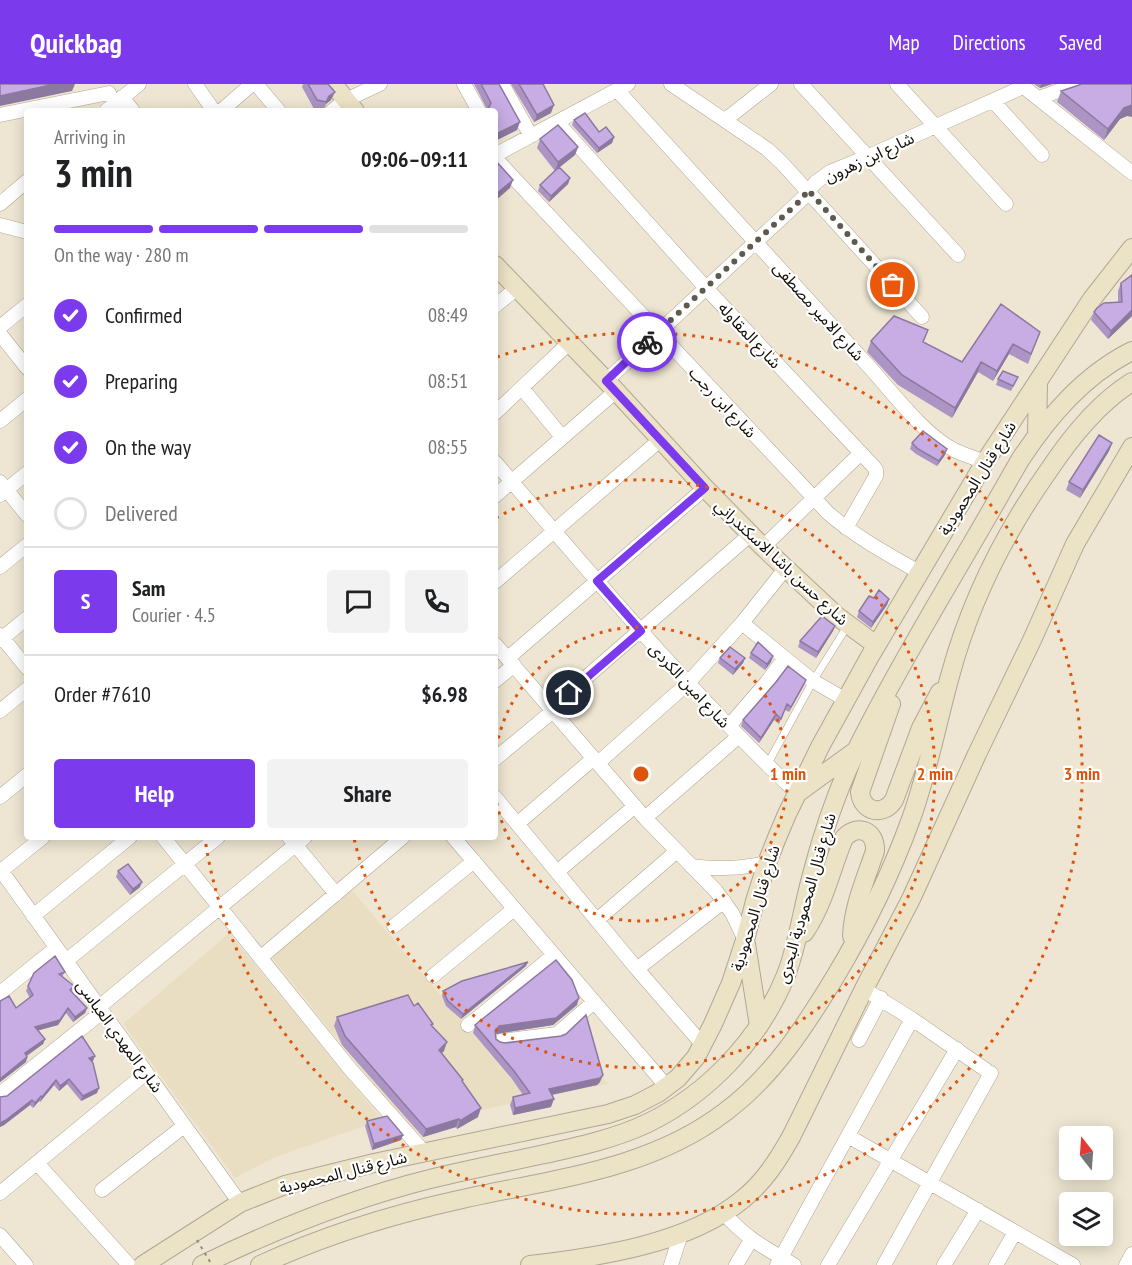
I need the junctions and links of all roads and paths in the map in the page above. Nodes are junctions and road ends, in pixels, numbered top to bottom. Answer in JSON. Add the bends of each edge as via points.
{"nodes":[{"id":1,"x":139,"y":84,"type":"edge"},
{"id":2,"x":195,"y":84,"type":"edge"},
{"id":3,"x":254,"y":84,"type":"edge"},
{"id":4,"x":333,"y":84,"type":"edge"},
{"id":5,"x":380,"y":84,"type":"edge"},
{"id":6,"x":464,"y":84,"type":"edge"},
{"id":7,"x":502,"y":84,"type":"edge"},
{"id":8,"x":671,"y":84,"type":"edge"},
{"id":9,"x":771,"y":84,"type":"edge"},
{"id":10,"x":801,"y":84,"type":"edge"},
{"id":11,"x":897,"y":84,"type":"edge"},
{"id":12,"x":1078,"y":84,"type":"edge"},
{"id":13,"x":1021,"y":86,"type":"edge"},
{"id":14,"x":623,"y":87,"type":"edge"},
{"id":15,"x":111,"y":97,"type":"edge"},
{"id":16,"x":1039,"y":98,"type":"junction"},
{"id":17,"x":993,"y":101,"type":"junction"},
{"id":18,"x":344,"y":107,"type":"edge"},
{"id":19,"x":43,"y":108,"type":"edge"},
{"id":20,"x":128,"y":108,"type":"edge"},
{"id":21,"x":212,"y":108,"type":"edge"},
{"id":22,"x":225,"y":108,"type":"edge"},
{"id":23,"x":276,"y":108,"type":"edge"},
{"id":24,"x":477,"y":108,"type":"edge"},
{"id":25,"x":24,"y":111,"type":"edge"},
{"id":26,"x":0,"y":115,"type":"edge"},
{"id":27,"x":725,"y":120,"type":"junction"},
{"id":28,"x":557,"y":122,"type":"junction"},
{"id":29,"x":936,"y":126,"type":"junction"},
{"id":30,"x":531,"y":135,"type":"junction"},
{"id":31,"x":498,"y":154,"type":"edge"},
{"id":32,"x":1042,"y":155,"type":"dead end"},
{"id":33,"x":869,"y":156,"type":"junction"},
{"id":34,"x":498,"y":159,"type":"edge"},
{"id":35,"x":1132,"y":173,"type":"edge"},
{"id":36,"x":24,"y":184,"type":"edge"},
{"id":37,"x":808,"y":190,"type":"junction"},
{"id":38,"x":0,"y":204,"type":"edge"},
{"id":39,"x":1006,"y":204,"type":"dead end"},
{"id":40,"x":0,"y":225,"type":"edge"},
{"id":41,"x":24,"y":231,"type":"edge"},
{"id":42,"x":755,"y":242,"type":"junction"},
{"id":43,"x":1132,"y":248,"type":"edge"},
{"id":44,"x":958,"y":255,"type":"dead end"},
{"id":45,"x":498,"y":268,"type":"edge"},
{"id":46,"x":517,"y":288,"type":"junction"},
{"id":47,"x":706,"y":288,"type":"junction"},
{"id":48,"x":498,"y":304,"type":"edge"},
{"id":49,"x":24,"y":307,"type":"edge"},
{"id":50,"x":922,"y":316,"type":"dead end"},
{"id":51,"x":0,"y":327,"type":"edge"},
{"id":52,"x":658,"y":332,"type":"junction"},
{"id":53,"x":0,"y":334,"type":"edge"},
{"id":54,"x":569,"y":343,"type":"junction"},
{"id":55,"x":1132,"y":351,"type":"edge"},
{"id":56,"x":24,"y":364,"type":"edge"},
{"id":57,"x":1038,"y":383,"type":"junction"},
{"id":58,"x":611,"y":386,"type":"junction"},
{"id":59,"x":1129,"y":386,"type":"edge"},
{"id":60,"x":522,"y":388,"type":"junction"},
{"id":61,"x":24,"y":401,"type":"edge"},
{"id":62,"x":498,"y":410,"type":"edge"},
{"id":63,"x":0,"y":421,"type":"edge"},
{"id":64,"x":1037,"y":435,"type":"junction"},
{"id":65,"x":562,"y":437,"type":"junction"},
{"id":66,"x":660,"y":440,"type":"junction"},
{"id":67,"x":1132,"y":447,"type":"edge"},
{"id":68,"x":861,"y":453,"type":"junction"},
{"id":69,"x":985,"y":462,"type":"junction"},
{"id":70,"x":498,"y":465,"type":"edge"},
{"id":71,"x":24,"y":475,"type":"edge"},
{"id":72,"x":512,"y":481,"type":"junction"},
{"id":73,"x":705,"y":488,"type":"junction"},
{"id":74,"x":2,"y":489,"type":"edge"},
{"id":75,"x":498,"y":493,"type":"edge"},
{"id":76,"x":814,"y":499,"type":"junction"},
{"id":77,"x":24,"y":512,"type":"edge"},
{"id":78,"x":846,"y":528,"type":"junction"},
{"id":79,"x":554,"y":531,"type":"junction"},
{"id":80,"x":757,"y":540,"type":"junction"},
{"id":81,"x":24,"y":547,"type":"edge"},
{"id":82,"x":0,"y":567,"type":"edge"},
{"id":83,"x":785,"y":569,"type":"junction"},
{"id":84,"x":919,"y":572,"type":"junction"},
{"id":85,"x":498,"y":579,"type":"edge"},
{"id":86,"x":597,"y":581,"type":"junction"},
{"id":87,"x":24,"y":620,"type":"edge"},
{"id":88,"x":742,"y":623,"type":"junction"},
{"id":89,"x":848,"y":625,"type":"junction"},
{"id":90,"x":641,"y":631,"type":"junction"},
{"id":91,"x":1,"y":638,"type":"edge"},
{"id":92,"x":876,"y":645,"type":"junction"},
{"id":93,"x":498,"y":647,"type":"edge"},
{"id":94,"x":784,"y":658,"type":"junction"},
{"id":95,"x":511,"y":662,"type":"junction"},
{"id":96,"x":24,"y":665,"type":"edge"},
{"id":97,"x":900,"y":668,"type":"junction"},
{"id":98,"x":950,"y":676,"type":"junction"},
{"id":99,"x":498,"y":677,"type":"edge"},
{"id":100,"x":813,"y":681,"type":"junction"},
{"id":101,"x":688,"y":682,"type":"junction"},
{"id":102,"x":24,"y":691,"type":"edge"},
{"id":103,"x":846,"y":700,"type":"junction"},
{"id":104,"x":552,"y":709,"type":"junction"},
{"id":105,"x":0,"y":711,"type":"edge"},
{"id":106,"x":734,"y":731,"type":"junction"},
{"id":107,"x":856,"y":751,"type":"junction"},
{"id":108,"x":498,"y":756,"type":"edge"},
{"id":109,"x":596,"y":760,"type":"junction"},
{"id":110,"x":767,"y":765,"type":"junction"},
{"id":111,"x":24,"y":777,"type":"edge"},
{"id":112,"x":797,"y":793,"type":"junction"},
{"id":113,"x":0,"y":797,"type":"edge"},
{"id":114,"x":498,"y":801,"type":"edge"},
{"id":115,"x":635,"y":806,"type":"junction"},
{"id":116,"x":645,"y":818,"type":"junction"},
{"id":117,"x":517,"y":824,"type":"junction"},
{"id":118,"x":39,"y":840,"type":"edge"},
{"id":119,"x":126,"y":840,"type":"edge"},
{"id":120,"x":165,"y":840,"type":"edge"},
{"id":121,"x":214,"y":840,"type":"edge"},
{"id":122,"x":297,"y":840,"type":"edge"},
{"id":123,"x":399,"y":840,"type":"edge"},
{"id":124,"x":456,"y":840,"type":"edge"},
{"id":125,"x":677,"y":851,"type":"junction"},
{"id":126,"x":474,"y":861,"type":"junction"},
{"id":127,"x":767,"y":862,"type":"junction"},
{"id":128,"x":184,"y":864,"type":"junction"},
{"id":129,"x":691,"y":866,"type":"junction"},
{"id":130,"x":1,"y":870,"type":"edge"},
{"id":131,"x":557,"y":873,"type":"junction"},
{"id":132,"x":11,"y":885,"type":"junction"},
{"id":133,"x":0,"y":894,"type":"edge"},
{"id":134,"x":336,"y":894,"type":"junction"},
{"id":135,"x":724,"y":901,"type":"junction"},
{"id":136,"x":219,"y":908,"type":"junction"},
{"id":137,"x":514,"y":909,"type":"junction"},
{"id":138,"x":33,"y":916,"type":"junction"},
{"id":139,"x":597,"y":920,"type":"junction"},
{"id":140,"x":394,"y":926,"type":"dead end"},
{"id":141,"x":746,"y":940,"type":"junction"},
{"id":142,"x":797,"y":942,"type":"junction"},
{"id":143,"x":852,"y":947,"type":"junction"},
{"id":144,"x":56,"y":948,"type":"junction"},
{"id":145,"x":554,"y":955,"type":"junction"},
{"id":146,"x":260,"y":958,"type":"junction"},
{"id":147,"x":66,"y":961,"type":"junction"},
{"id":148,"x":637,"y":969,"type":"junction"},
{"id":149,"x":433,"y":976,"type":"dead end"},
{"id":150,"x":864,"y":989,"type":"junction"},
{"id":151,"x":0,"y":993,"type":"edge"},
{"id":152,"x":881,"y":998,"type":"junction"},
{"id":153,"x":594,"y":1002,"type":"junction"},
{"id":154,"x":101,"y":1010,"type":"junction"},
{"id":155,"x":912,"y":1019,"type":"junction"},
{"id":156,"x":468,"y":1025,"type":"dead end"},
{"id":157,"x":759,"y":1026,"type":"junction"},
{"id":158,"x":859,"y":1040,"type":"dead end"},
{"id":159,"x":501,"y":1041,"type":"edge"},
{"id":160,"x":703,"y":1045,"type":"junction"},
{"id":161,"x":957,"y":1049,"type":"junction"},
{"id":162,"x":146,"y":1073,"type":"junction"},
{"id":163,"x":667,"y":1087,"type":"junction"},
{"id":164,"x":0,"y":1094,"type":"edge"},
{"id":165,"x":184,"y":1126,"type":"junction"},
{"id":166,"x":848,"y":1136,"type":"junction"},
{"id":167,"x":423,"y":1152,"type":"junction"},
{"id":168,"x":891,"y":1160,"type":"junction"},
{"id":169,"x":37,"y":1163,"type":"junction"},
{"id":170,"x":930,"y":1183,"type":"junction"},
{"id":171,"x":102,"y":1190,"type":"dead end"},
{"id":172,"x":0,"y":1193,"type":"edge"},
{"id":173,"x":240,"y":1203,"type":"junction"},
{"id":174,"x":978,"y":1210,"type":"junction"},
{"id":175,"x":724,"y":1213,"type":"junction"},
{"id":176,"x":1015,"y":1232,"type":"junction"},
{"id":177,"x":681,"y":1234,"type":"junction"},
{"id":178,"x":0,"y":1235,"type":"edge"},
{"id":179,"x":197,"y":1240,"type":"dead end"},
{"id":180,"x":751,"y":1240,"type":"junction"},
{"id":181,"x":1132,"y":1254,"type":"edge"},
{"id":182,"x":1053,"y":1260,"type":"edge"},
{"id":183,"x":779,"y":1261,"type":"edge"},
{"id":184,"x":26,"y":1265,"type":"edge"},
{"id":185,"x":129,"y":1265,"type":"edge"},
{"id":186,"x":143,"y":1265,"type":"edge"},
{"id":187,"x":202,"y":1265,"type":"edge"},
{"id":188,"x":212,"y":1265,"type":"edge"},
{"id":189,"x":260,"y":1265,"type":"edge"},
{"id":190,"x":530,"y":1265,"type":"edge"},
{"id":191,"x":671,"y":1265,"type":"edge"},
{"id":192,"x":736,"y":1265,"type":"edge"},
{"id":193,"x":794,"y":1265,"type":"edge"},
{"id":194,"x":828,"y":1265,"type":"edge"},
{"id":195,"x":884,"y":1265,"type":"edge"},
{"id":196,"x":944,"y":1265,"type":"edge"},
{"id":197,"x":996,"y":1265,"type":"edge"},
{"id":198,"x":1073,"y":1265,"type":"edge"},
{"id":199,"x":1126,"y":1265,"type":"edge"}],
"edges":[{"from":1,"to":15,"type":"street"},
{"from":2,"to":21,"type":"street"},
{"from":3,"to":22,"type":"street"},
{"from":3,"to":23,"type":"street"},
{"from":4,"to":18,"type":"main road"},
{"from":5,"to":18,"type":"street"},
{"from":6,"to":24,"type":"street"},
{"from":7,"to":30,"type":"street"},
{"from":8,"to":27,"type":"street"},
{"from":9,"to":27,"type":"street"},
{"from":10,"to":33,"type":"street"},
{"from":11,"to":29,"type":"street"},
{"from":12,"to":16,"type":"street"},
{"from":13,"to":16,"type":"street"},
{"from":13,"to":17,"type":"street","name":"شارع ابن زهرون"},
{"from":14,"to":28,"type":"street"},
{"from":14,"to":42,"type":"street","name":"شارع الامير مصطفى"},
{"from":15,"to":19,"type":"street"},
{"from":15,"to":20,"type":"street"},
{"from":16,"to":35,"type":"street"},
{"from":17,"to":29,"type":"street","name":"شارع ابن زهرون"},
{"from":17,"to":32,"type":"street"},
{"from":25,"to":26,"type":"street"},
{"from":27,"to":37,"type":"street","via":[[767,149]]},
{"from":28,"to":30,"type":"street"},
{"from":28,"to":47,"type":"street","name":"شارع المقاوله"},
{"from":29,"to":33,"type":"street","name":"شارع ابن زهرون"},
{"from":29,"to":39,"type":"street"},
{"from":30,"to":31,"type":"street"},
{"from":33,"to":37,"type":"street","name":"شارع ابن زهرون","via":[[830,172]]},
{"from":33,"to":44,"type":"street"},
{"from":34,"to":52,"type":"street","name":"شارع ابن رجب"},
{"from":36,"to":38,"type":"street"},
{"from":37,"to":42,"type":"street","name":"شارع ابن زهرون"},
{"from":37,"to":50,"type":"street"},
{"from":40,"to":41,"type":"street"},
{"from":42,"to":47,"type":"street","name":"شارع ابن زهرون"},
{"from":42,"to":69,"type":"street","name":"شارع الامير مصطفى","via":[[924,428],[954,450]]},
{"from":43,"to":57,"type":"main road","name":"شارع قنال المحمودية","via":[[1092,299]]},
{"from":45,"to":46,"type":"main road","name":"شارع حسن باشا الاسكندراني"},
{"from":46,"to":48,"type":"street"},
{"from":46,"to":54,"type":"main road","name":"شارع حسن باشا الاسكندراني"},
{"from":47,"to":52,"type":"street","name":"شارع ابن زهرون"},
{"from":47,"to":68,"type":"street","name":"شارع المقاوله"},
{"from":49,"to":51,"type":"street"},
{"from":52,"to":58,"type":"street","name":"شارع ابن زهرون"},
{"from":52,"to":76,"type":"street","name":"شارع ابن رجب"},
{"from":53,"to":56,"type":"street"},
{"from":54,"to":58,"type":"main road","name":"شارع حسن باشا الاسكندراني"},
{"from":54,"to":60,"type":"street"},
{"from":55,"to":64,"type":"main road","name":"شارع قنال المحمودية البحرى","via":[[1072,394]]},
{"from":57,"to":64,"type":"main road"},
{"from":57,"to":69,"type":"main road","name":"شارع قنال المحمودية"},
{"from":58,"to":65,"type":"street","name":"شارع ابن زهرون"},
{"from":58,"to":66,"type":"main road","name":"شارع حسن باشا الاسكندراني"},
{"from":59,"to":98,"type":"main road","via":[[1075,434],[1015,520],[975,602]]},
{"from":60,"to":62,"type":"street"},
{"from":60,"to":65,"type":"street"},
{"from":61,"to":63,"type":"street"},
{"from":64,"to":97,"type":"main road","name":"شارع قنال المحمودية البحرى"},
{"from":65,"to":72,"type":"street","name":"شارع ابن زهرون"},
{"from":66,"to":73,"type":"main road","name":"شارع حسن باشا الاسكندراني"},
{"from":66,"to":79,"type":"street"},
{"from":67,"to":150,"type":"main road","via":[[1074,544],[912,899]]},
{"from":68,"to":76,"type":"street"},
{"from":68,"to":78,"type":"street","name":"شارع المقاوله","via":[[876,473]]},
{"from":69,"to":84,"type":"main road","name":"شارع قنال المحمودية"},
{"from":70,"to":72,"type":"street","name":"شارع امين الكردى"},
{"from":71,"to":74,"type":"street"},
{"from":72,"to":75,"type":"street","name":"شارع ابن زهرون"},
{"from":72,"to":79,"type":"street","name":"شارع امين الكردى"},
{"from":73,"to":80,"type":"main road","name":"شارع حسن باشا الاسكندراني"},
{"from":73,"to":86,"type":"street"},
{"from":74,"to":77,"type":"street"},
{"from":76,"to":78,"type":"street","name":"شارع ابن رجب"},
{"from":76,"to":80,"type":"street"},
{"from":78,"to":84,"type":"street","name":"شارع ابن رجب"},
{"from":79,"to":85,"type":"street"},
{"from":79,"to":86,"type":"street","name":"شارع امين الكردى"},
{"from":80,"to":83,"type":"main road","name":"شارع حسن باشا الاسكندراني"},
{"from":80,"to":90,"type":"street"},
{"from":81,"to":82,"type":"street"},
{"from":83,"to":88,"type":"street"},
{"from":83,"to":89,"type":"main road","name":"شارع حسن باشا الاسكندراني"},
{"from":84,"to":92,"type":"main road","name":"شارع قنال المحمودية"},
{"from":86,"to":90,"type":"street","name":"شارع امين الكردى"},
{"from":86,"to":95,"type":"street"},
{"from":87,"to":91,"type":"street"},
{"from":88,"to":94,"type":"street"},
{"from":88,"to":101,"type":"street"},
{"from":89,"to":92,"type":"main road","name":"شارع حسن باشا الاسكندراني"},
{"from":89,"to":100,"type":"lane"},
{"from":90,"to":101,"type":"street","name":"شارع امين الكردى"},
{"from":90,"to":104,"type":"street"},
{"from":91,"to":96,"type":"street"},
{"from":92,"to":103,"type":"main road","name":"شارع قنال المحمودية"},
{"from":93,"to":95,"type":"street"},
{"from":94,"to":100,"type":"street"},
{"from":94,"to":106,"type":"street"},
{"from":95,"to":99,"type":"street"},
{"from":95,"to":104,"type":"street"},
{"from":97,"to":98,"type":"main road","via":[[860,792],[867,807],[877,811],[894,800],[921,728]]},
{"from":97,"to":107,"type":"main road","name":"شارع قنال المحمودية البحرى"},
{"from":98,"to":143,"type":"main road","via":[[911,818]]},
{"from":100,"to":103,"type":"street"},
{"from":100,"to":110,"type":"lane"},
{"from":101,"to":106,"type":"street","name":"شارع امين الكردى"},
{"from":101,"to":109,"type":"street"},
{"from":102,"to":105,"type":"street"},
{"from":103,"to":112,"type":"main road","name":"شارع قنال المحمودية"},
{"from":104,"to":108,"type":"street"},
{"from":104,"to":109,"type":"street"},
{"from":106,"to":110,"type":"street","name":"شارع امين الكردى"},
{"from":106,"to":116,"type":"street"},
{"from":107,"to":112,"type":"main road"},
{"from":107,"to":142,"type":"main road","name":"شارع قنال المحمودية البحرى","via":[[819,847]]},
{"from":109,"to":115,"type":"street"},
{"from":109,"to":117,"type":"street"},
{"from":110,"to":112,"type":"street","name":"شارع امين الكردى"},
{"from":111,"to":113,"type":"street"},
{"from":112,"to":127,"type":"main road","name":"شارع قنال المحمودية"},
{"from":114,"to":117,"type":"street"},
{"from":115,"to":116,"type":"street"},
{"from":115,"to":131,"type":"street"},
{"from":116,"to":125,"type":"street"},
{"from":117,"to":131,"type":"street"},
{"from":118,"to":130,"type":"street"},
{"from":119,"to":138,"type":"street"},
{"from":120,"to":128,"type":"street"},
{"from":121,"to":128,"type":"street"},
{"from":122,"to":134,"type":"street"},
{"from":122,"to":136,"type":"street"},
{"from":123,"to":134,"type":"street"},
{"from":124,"to":126,"type":"street"},
{"from":125,"to":129,"type":"street"},
{"from":125,"to":139,"type":"street"},
{"from":126,"to":137,"type":"street"},
{"from":126,"to":140,"type":"street"},
{"from":127,"to":129,"type":"street","via":[[729,869]]},
{"from":127,"to":141,"type":"main road","name":"شارع قنال المحمودية"},
{"from":128,"to":136,"type":"street"},
{"from":128,"to":147,"type":"street"},
{"from":129,"to":135,"type":"street"},
{"from":130,"to":132,"type":"street","name":"شارع المهدي العباسى"},
{"from":131,"to":139,"type":"street"},
{"from":132,"to":133,"type":"street"},
{"from":132,"to":138,"type":"street","name":"شارع المهدي العباسى"},
{"from":134,"to":146,"type":"street"},
{"from":135,"to":141,"type":"street"},
{"from":135,"to":148,"type":"street"},
{"from":136,"to":146,"type":"street"},
{"from":136,"to":154,"type":"street"},
{"from":137,"to":145,"type":"street"},
{"from":137,"to":149,"type":"street"},
{"from":138,"to":144,"type":"street","name":"شارع المهدي العباسى"},
{"from":139,"to":148,"type":"street"},
{"from":141,"to":157,"type":"main road"},
{"from":141,"to":160,"type":"main road","name":"شارع قنال المحمودية"},
{"from":142,"to":143,"type":"main road","via":[[810,924],[844,838],[862,830],[873,838],[875,851],[858,900]]},
{"from":142,"to":157,"type":"main road","name":"شارع قنال المحمودية البحرى","via":[[781,986]]},
{"from":143,"to":189,"type":"main road","via":[[798,1036],[764,1077],[724,1113],[678,1142],[602,1169],[388,1218]]},
{"from":144,"to":147,"type":"street","name":"شارع المهدي العباسى"},
{"from":144,"to":151,"type":"street"},
{"from":145,"to":153,"type":"street"},
{"from":145,"to":156,"type":"street"},
{"from":146,"to":167,"type":"street"},
{"from":147,"to":154,"type":"street","name":"شارع المهدي العباسى"},
{"from":148,"to":160,"type":"street"},
{"from":150,"to":152,"type":"street"},
{"from":150,"to":175,"type":"main road","via":[[778,1159],[745,1198]]},
{"from":152,"to":155,"type":"street"},
{"from":152,"to":158,"type":"street"},
{"from":153,"to":159,"type":"street","via":[[557,1034]]},
{"from":153,"to":163,"type":"street"},
{"from":154,"to":162,"type":"street","name":"شارع المهدي العباسى"},
{"from":154,"to":164,"type":"street"},
{"from":155,"to":161,"type":"street"},
{"from":155,"to":166,"type":"street"},
{"from":157,"to":187,"type":"main road","name":"شارع قنال المحمودية البحرى","via":[[735,1057],[706,1084],[674,1108],[621,1134],[378,1193],[287,1226]]},
{"from":160,"to":163,"type":"main road","name":"شارع قنال المحمودية"},
{"from":161,"to":168,"type":"street"},
{"from":161,"to":170,"type":"street","via":[[989,1071]]},
{"from":162,"to":165,"type":"street","name":"شارع المهدي العباسى"},
{"from":162,"to":169,"type":"street"},
{"from":163,"to":167,"type":"main road","name":"شارع قنال المحمودية","via":[[635,1105],[608,1114]]},
{"from":165,"to":171,"type":"street"},
{"from":165,"to":173,"type":"street","name":"شارع المهدي العباسى"},
{"from":166,"to":168,"type":"street"},
{"from":166,"to":183,"type":"street"},
{"from":167,"to":173,"type":"main road","name":"شارع قنال المحمودية","via":[[293,1183]]},
{"from":168,"to":170,"type":"street"},
{"from":168,"to":194,"type":"street"},
{"from":169,"to":172,"type":"street"},
{"from":169,"to":185,"type":"street"},
{"from":170,"to":174,"type":"street"},
{"from":170,"to":195,"type":"street"},
{"from":173,"to":186,"type":"main road","name":"شارع قنال المحمودية"},
{"from":174,"to":176,"type":"street"},
{"from":174,"to":196,"type":"street"},
{"from":175,"to":177,"type":"main road"},
{"from":175,"to":180,"type":"street"},
{"from":176,"to":182,"type":"street"},
{"from":176,"to":197,"type":"street"},
{"from":177,"to":190,"type":"main road","via":[[603,1254]]},
{"from":177,"to":191,"type":"street"},
{"from":178,"to":184,"type":"street"},
{"from":179,"to":188,"type":"path","bridge":true},
{"from":180,"to":183,"type":"street"},
{"from":180,"to":192,"type":"street"},
{"from":181,"to":199,"type":"street"},
{"from":182,"to":198,"type":"street"},
{"from":183,"to":193,"type":"street"}]}
